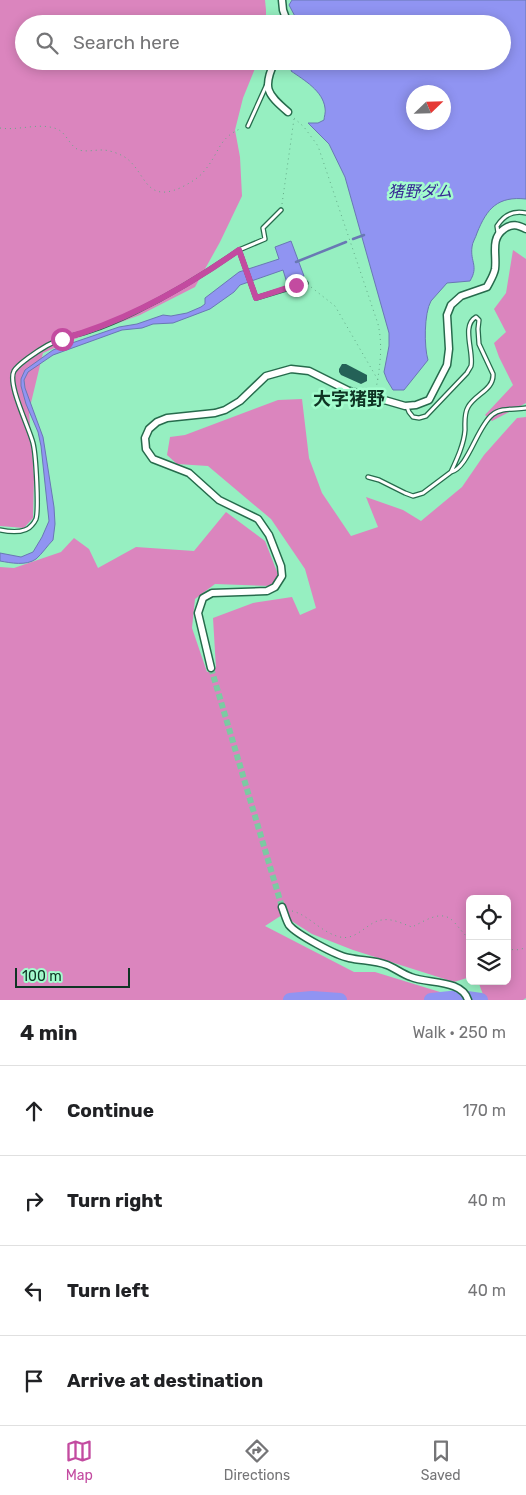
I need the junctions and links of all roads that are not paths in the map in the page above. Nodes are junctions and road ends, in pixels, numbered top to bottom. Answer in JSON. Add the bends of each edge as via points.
{"nodes":[{"id":1,"x":282,"y":0,"type":"edge"},
{"id":2,"x":285,"y":15,"type":"edge"},
{"id":3,"x":270,"y":70,"type":"edge"},
{"id":4,"x":267,"y":84,"type":"junction"},
{"id":5,"x":288,"y":112,"type":"dead end"},
{"id":6,"x":248,"y":126,"type":"road end"},
{"id":7,"x":281,"y":210,"type":"road end"},
{"id":8,"x":526,"y":213,"type":"edge"},
{"id":9,"x":526,"y":229,"type":"edge"},
{"id":10,"x":498,"y":233,"type":"junction"},
{"id":11,"x":239,"y":250,"type":"junction"},
{"id":12,"x":306,"y":284,"type":"road end"},
{"id":13,"x":407,"y":406,"type":"junction"},
{"id":14,"x":526,"y":408,"type":"edge"},
{"id":15,"x":452,"y":472,"type":"junction"},
{"id":16,"x":368,"y":477,"type":"dead end"},
{"id":17,"x":0,"y":530,"type":"edge"},
{"id":18,"x":211,"y":668,"type":"tunnel mouth"},
{"id":19,"x":283,"y":910,"type":"tunnel mouth"},
{"id":20,"x":468,"y":1000,"type":"edge"}],
"edges":[{"from":1,"to":2,"type":"street"},
{"from":3,"to":4,"type":"street"},
{"from":4,"to":5,"type":"street","via":[[274,100]]},
{"from":4,"to":6,"type":"lane"},
{"from":7,"to":11,"type":"lane","via":[[263,228],[265,239]]},
{"from":8,"to":10,"type":"lane","via":[[518,211],[502,218],[497,226]]},
{"from":9,"to":10,"type":"street","via":[[517,225],[507,226]]},
{"from":10,"to":13,"type":"street","via":[[495,270],[487,287],[461,296],[451,305],[447,315],[447,365],[429,400]]},
{"from":11,"to":12,"type":"lane","via":[[256,298]]},
{"from":11,"to":17,"type":"lane","via":[[179,290],[39,350],[13,372],[16,398],[34,446],[36,518],[31,527],[21,532]]},
{"from":13,"to":15,"type":"lane","via":[[414,417],[426,416],[467,373],[471,367],[469,324],[476,317],[479,320],[479,344],[493,379],[491,385],[468,406],[465,430]]},
{"from":13,"to":18,"type":"street","via":[[349,391],[309,370],[291,369],[266,376],[240,401],[225,410],[167,418],[149,429],[145,438],[146,450],[153,459],[189,473],[218,500],[258,519],[269,535],[281,566],[282,576],[275,587],[267,591],[212,593],[202,598],[198,613]]},
{"from":14,"to":15,"type":"lane","via":[[492,415],[463,464]]},
{"from":15,"to":16,"type":"lane","via":[[413,496]]},
{"from":19,"to":20,"type":"street","via":[[296,931],[337,955],[386,964],[411,978],[462,989]]}]}
